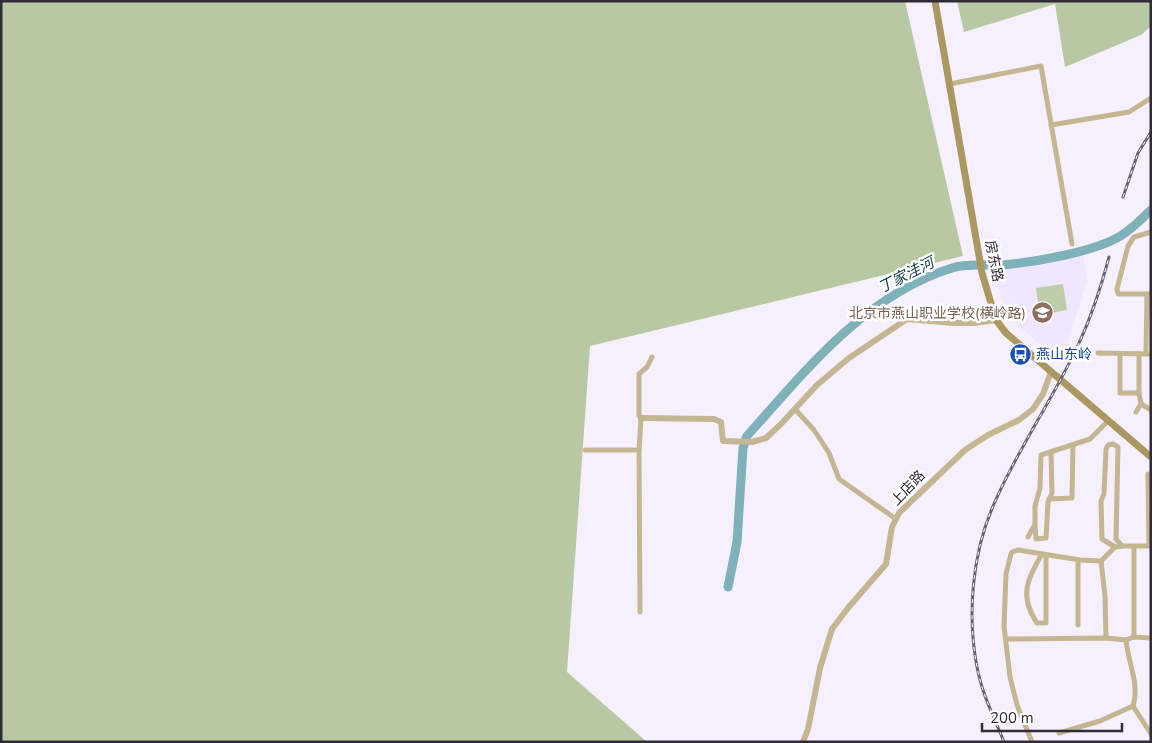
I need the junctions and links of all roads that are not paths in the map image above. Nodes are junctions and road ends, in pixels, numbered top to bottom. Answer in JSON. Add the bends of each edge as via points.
{"nodes":[{"id":1,"x":935,"y":1,"type":"edge"},
{"id":2,"x":950,"y":84,"type":"junction"},
{"id":3,"x":1151,"y":98,"type":"edge"},
{"id":4,"x":1051,"y":125,"type":"junction"},
{"id":5,"x":1151,"y":232,"type":"edge"},
{"id":6,"x":1072,"y":244,"type":"dead end"},
{"id":7,"x":1149,"y":294,"type":"edge"},
{"id":8,"x":996,"y":320,"type":"junction"},
{"id":9,"x":1098,"y":353,"type":"dead end"},
{"id":10,"x":1120,"y":354,"type":"junction"},
{"id":11,"x":1140,"y":354,"type":"junction"},
{"id":12,"x":1148,"y":354,"type":"edge"},
{"id":13,"x":652,"y":357,"type":"dead end"},
{"id":14,"x":1051,"y":372,"type":"junction"},
{"id":15,"x":1139,"y":393,"type":"junction"},
{"id":16,"x":1140,"y":404,"type":"junction"},
{"id":17,"x":795,"y":408,"type":"junction"},
{"id":18,"x":1151,"y":410,"type":"edge"},
{"id":19,"x":1136,"y":412,"type":"dead end"},
{"id":20,"x":641,"y":418,"type":"junction"},
{"id":21,"x":1108,"y":421,"type":"junction"},
{"id":22,"x":1073,"y":445,"type":"junction"},
{"id":23,"x":585,"y":450,"type":"dead end"},
{"id":24,"x":639,"y":450,"type":"junction"},
{"id":25,"x":1051,"y":452,"type":"junction"},
{"id":26,"x":1151,"y":457,"type":"edge"},
{"id":27,"x":1148,"y":474,"type":"dead end"},
{"id":28,"x":1049,"y":499,"type":"junction"},
{"id":29,"x":896,"y":519,"type":"junction"},
{"id":30,"x":1035,"y":524,"type":"junction"},
{"id":31,"x":1028,"y":537,"type":"dead end"},
{"id":32,"x":1122,"y":546,"type":"junction"},
{"id":33,"x":1150,"y":546,"type":"edge"},
{"id":34,"x":1115,"y":547,"type":"junction"},
{"id":35,"x":1134,"y":547,"type":"junction"},
{"id":36,"x":1044,"y":555,"type":"junction"},
{"id":37,"x":1078,"y":560,"type":"junction"},
{"id":38,"x":1102,"y":561,"type":"junction"},
{"id":39,"x":640,"y":612,"type":"dead end"},
{"id":40,"x":1078,"y":625,"type":"dead end"},
{"id":41,"x":1134,"y":637,"type":"junction"},
{"id":42,"x":1106,"y":638,"type":"junction"},
{"id":43,"x":1151,"y":638,"type":"edge"},
{"id":44,"x":1006,"y":639,"type":"junction"},
{"id":45,"x":1126,"y":640,"type":"junction"},
{"id":46,"x":1133,"y":706,"type":"junction"},
{"id":47,"x":1059,"y":733,"type":"dead end"},
{"id":48,"x":1151,"y":734,"type":"edge"},
{"id":49,"x":803,"y":742,"type":"edge"},
{"id":50,"x":1032,"y":742,"type":"edge"}],
"edges":[{"from":1,"to":2,"type":"main road","name":"房东路"},
{"from":2,"to":4,"type":"street","via":[[1041,66]]},
{"from":2,"to":8,"type":"main road","name":"房东路","via":[[982,273]]},
{"from":3,"to":4,"type":"street","via":[[1129,112]]},
{"from":4,"to":6,"type":"street"},
{"from":5,"to":7,"type":"street","via":[[1134,237],[1128,246],[1117,289],[1118,294]]},
{"from":7,"to":12,"type":"street"},
{"from":8,"to":14,"type":"main road","name":"房东路","via":[[1006,333]]},
{"from":8,"to":17,"type":"street","via":[[954,323],[907,319],[849,358]]},
{"from":9,"to":10,"type":"street"},
{"from":10,"to":11,"type":"street"},
{"from":10,"to":15,"type":"street","via":[[1120,394]]},
{"from":11,"to":12,"type":"street"},
{"from":11,"to":15,"type":"street"},
{"from":13,"to":20,"type":"street","via":[[639,374]]},
{"from":14,"to":21,"type":"main road","name":"房东路"},
{"from":14,"to":29,"type":"street","name":"上店路","via":[[1033,409],[965,450],[907,504]]},
{"from":15,"to":16,"type":"street"},
{"from":16,"to":18,"type":"street"},
{"from":16,"to":19,"type":"street"},
{"from":17,"to":20,"type":"street","via":[[766,438],[752,442],[723,441],[721,422],[714,419]]},
{"from":17,"to":29,"type":"street","via":[[830,453],[839,479]]},
{"from":20,"to":24,"type":"street"},
{"from":21,"to":22,"type":"street","via":[[1090,439]]},
{"from":21,"to":26,"type":"main road","name":"房东路"},
{"from":22,"to":25,"type":"street"},
{"from":22,"to":28,"type":"street","via":[[1072,498]]},
{"from":23,"to":24,"type":"street"},
{"from":24,"to":39,"type":"street"},
{"from":25,"to":28,"type":"street","via":[[1052,493]]},
{"from":25,"to":30,"type":"street","via":[[1041,456]]},
{"from":27,"to":33,"type":"street"},
{"from":28,"to":30,"type":"street","via":[[1046,538],[1036,539]]},
{"from":29,"to":49,"type":"street","name":"上店路","via":[[886,564],[832,629]]},
{"from":30,"to":31,"type":"street"},
{"from":32,"to":34,"type":"street"},
{"from":32,"to":34,"type":"street","via":[[1116,539],[1118,447],[1113,444],[1106,449],[1102,539]]},
{"from":32,"to":35,"type":"street"},
{"from":33,"to":35,"type":"street"},
{"from":34,"to":38,"type":"street"},
{"from":35,"to":41,"type":"street"},
{"from":36,"to":36,"type":"street","via":[[1029,577],[1026,593],[1029,610],[1037,623],[1046,623]]},
{"from":36,"to":37,"type":"street"},
{"from":36,"to":44,"type":"street","via":[[1018,550],[1010,554],[1006,574]]},
{"from":37,"to":38,"type":"street"},
{"from":37,"to":40,"type":"street"},
{"from":38,"to":42,"type":"street"},
{"from":41,"to":43,"type":"street"},
{"from":41,"to":45,"type":"street"},
{"from":42,"to":44,"type":"street"},
{"from":42,"to":45,"type":"street"},
{"from":44,"to":50,"type":"street","via":[[1017,705]]},
{"from":45,"to":46,"type":"street","via":[[1136,688]]},
{"from":46,"to":47,"type":"street","via":[[1100,721]]},
{"from":46,"to":48,"type":"street"}]}
